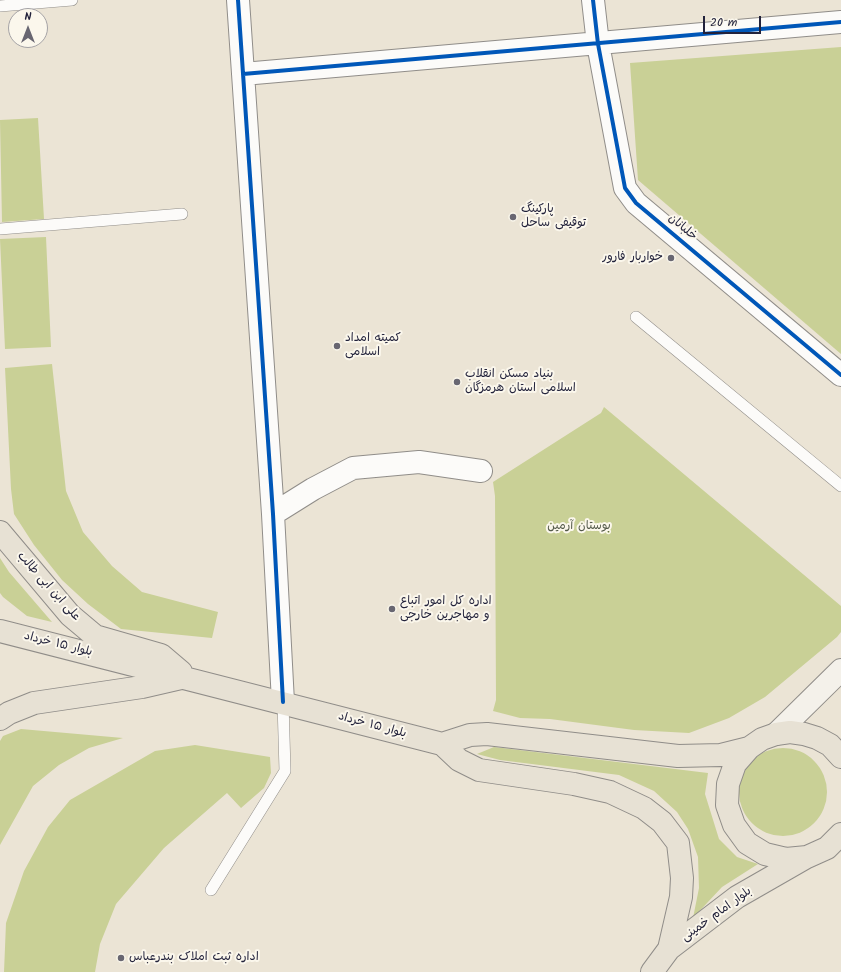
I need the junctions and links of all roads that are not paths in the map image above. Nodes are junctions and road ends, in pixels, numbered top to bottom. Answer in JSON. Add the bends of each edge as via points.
{"nodes":[{"id":1,"x":72,"y":0,"type":"edge"},
{"id":2,"x":238,"y":0,"type":"edge"},
{"id":3,"x":593,"y":0,"type":"edge"},
{"id":4,"x":0,"y":6,"type":"edge"},
{"id":5,"x":841,"y":22,"type":"edge"},
{"id":6,"x":598,"y":44,"type":"junction"},
{"id":7,"x":244,"y":74,"type":"junction"},
{"id":8,"x":182,"y":214,"type":"dead end"},
{"id":9,"x":0,"y":229,"type":"edge"},
{"id":10,"x":636,"y":317,"type":"dead end"},
{"id":11,"x":841,"y":375,"type":"edge"},
{"id":12,"x":481,"y":471,"type":"dead end"},
{"id":13,"x":841,"y":486,"type":"edge"},
{"id":14,"x":273,"y":514,"type":"junction"},
{"id":15,"x":0,"y":532,"type":"edge"},
{"id":16,"x":0,"y":631,"type":"edge"},
{"id":17,"x":841,"y":670,"type":"edge"},
{"id":18,"x":186,"y":677,"type":"junction"},
{"id":19,"x":283,"y":702,"type":"junction"},
{"id":20,"x":0,"y":719,"type":"edge"},
{"id":21,"x":776,"y":734,"type":"junction"},
{"id":22,"x":442,"y":744,"type":"junction"},
{"id":23,"x":749,"y":748,"type":"junction"},
{"id":24,"x":841,"y":754,"type":"edge"},
{"id":25,"x":836,"y":843,"type":"edge"},
{"id":26,"x":807,"y":858,"type":"junction"},
{"id":27,"x":211,"y":890,"type":"dead end"},
{"id":28,"x":669,"y":949,"type":"junction"},
{"id":29,"x":652,"y":972,"type":"edge"}],
"edges":[{"from":1,"to":4,"type":"lane"},
{"from":2,"to":7,"type":"street"},
{"from":3,"to":6,"type":"street","name":"خلبانان"},
{"from":5,"to":6,"type":"street"},
{"from":6,"to":7,"type":"street"},
{"from":6,"to":11,"type":"street","name":"خلبانان","via":[[625,188],[636,203]]},
{"from":7,"to":14,"type":"street"},
{"from":8,"to":9,"type":"lane"},
{"from":10,"to":13,"type":"lane"},
{"from":12,"to":14,"type":"street","via":[[419,462],[354,468]]},
{"from":14,"to":19,"type":"street"},
{"from":15,"to":18,"type":"main road","name":"علی ابن ابی طالب","via":[[70,615],[95,636],[161,655]]},
{"from":16,"to":18,"type":"main road","name":"بلوار ۱۵ خرداد"},
{"from":17,"to":21,"type":"main road"},
{"from":18,"to":19,"type":"main road","name":"بلوار ۱۵ خرداد"},
{"from":18,"to":20,"type":"main road","via":[[142,687],[34,703]]},
{"from":19,"to":22,"type":"main road","name":"بلوار ۱۵ خرداد"},
{"from":19,"to":27,"type":"lane","via":[[285,771]]},
{"from":21,"to":23,"type":"main road","via":[[762,739]]},
{"from":21,"to":24,"type":"main road","via":[[790,732],[817,738]]},
{"from":22,"to":23,"type":"main road","via":[[470,735],[487,734],[678,756],[721,755]]},
{"from":22,"to":28,"type":"main road","via":[[459,760],[479,770],[610,792],[644,808],[662,822],[678,843],[682,878],[681,897]]},
{"from":23,"to":26,"type":"main road","via":[[735,764],[728,784],[727,805],[734,825],[747,843],[765,854],[786,859]]},
{"from":25,"to":26,"type":"main road","name":"بلوار امام خمینی"},
{"from":26,"to":28,"type":"main road","name":"بلوار امام خمینی","via":[[737,897]]},
{"from":28,"to":29,"type":"main road"}]}
